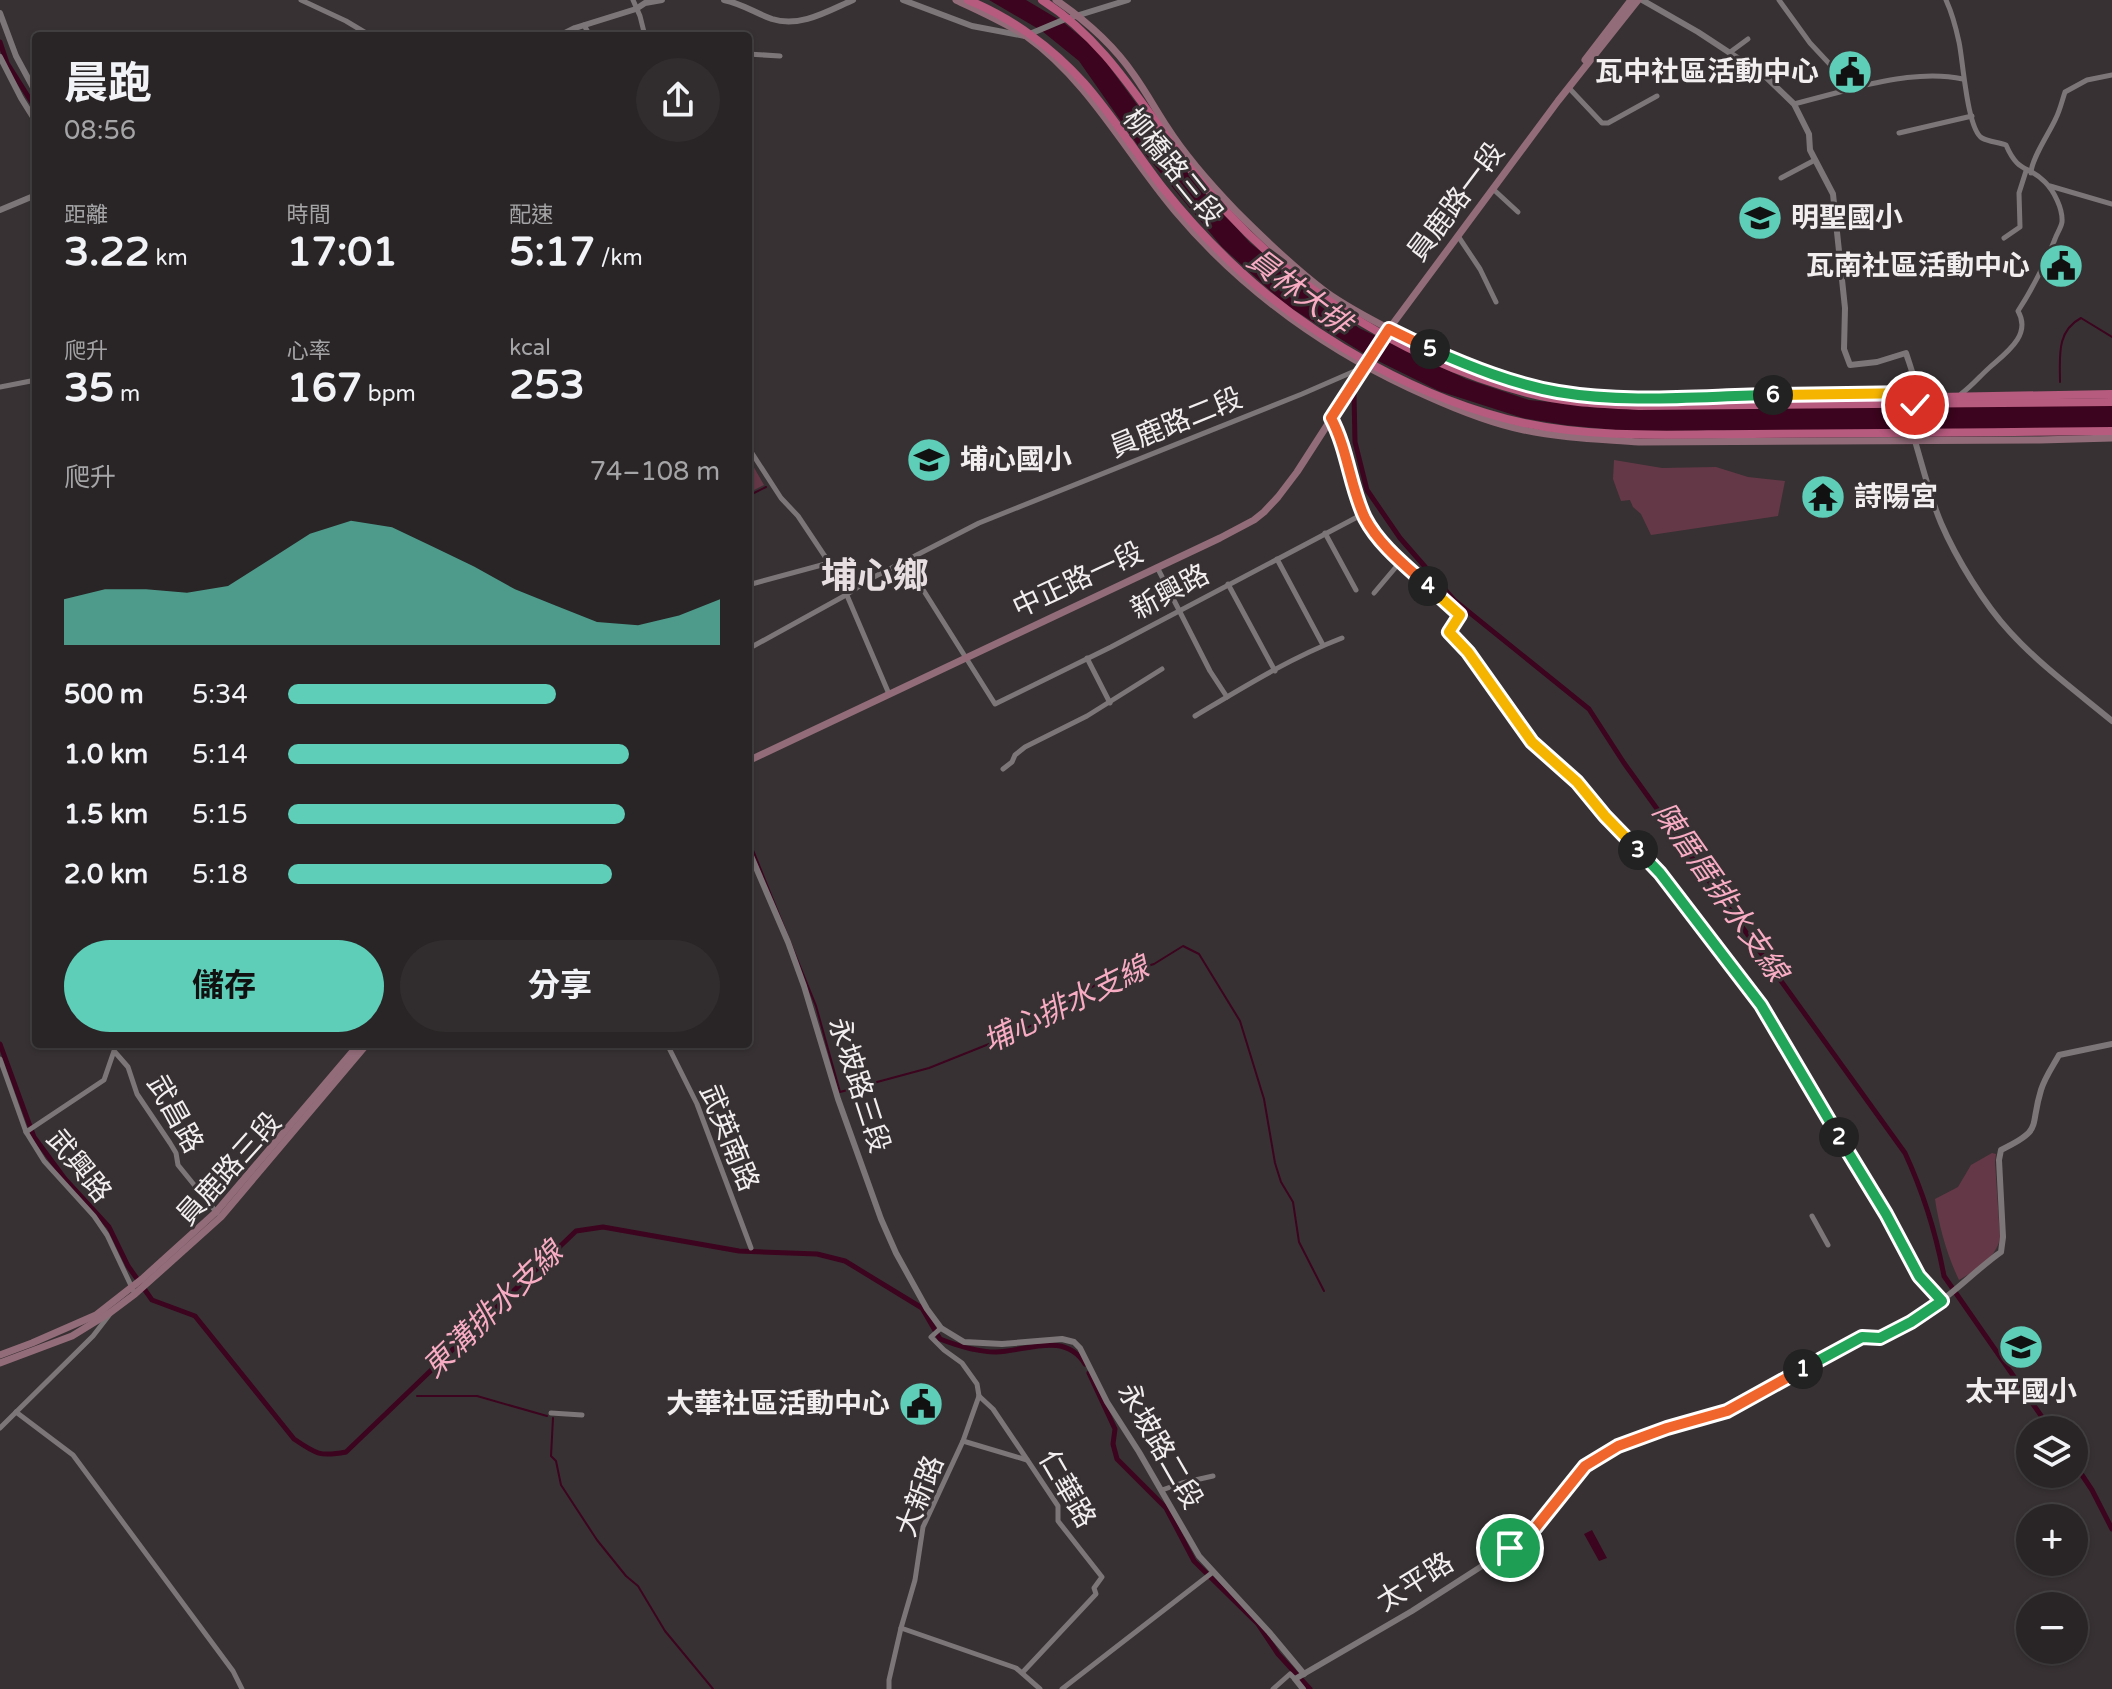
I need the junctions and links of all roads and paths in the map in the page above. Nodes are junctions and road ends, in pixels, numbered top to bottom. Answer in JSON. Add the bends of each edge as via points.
{"nodes":[{"id":1,"x":301,"y":0,"type":"edge"},
{"id":2,"x":633,"y":0,"type":"edge"},
{"id":3,"x":662,"y":0,"type":"edge"},
{"id":4,"x":724,"y":0,"type":"edge"},
{"id":5,"x":853,"y":0,"type":"edge"},
{"id":6,"x":903,"y":0,"type":"edge"},
{"id":7,"x":956,"y":0,"type":"edge"},
{"id":8,"x":968,"y":0,"type":"edge"},
{"id":9,"x":1042,"y":0,"type":"edge"},
{"id":10,"x":1056,"y":0,"type":"edge"},
{"id":11,"x":1128,"y":0,"type":"edge"},
{"id":12,"x":1631,"y":0,"type":"edge"},
{"id":13,"x":1640,"y":0,"type":"edge"},
{"id":14,"x":1779,"y":0,"type":"edge"},
{"id":15,"x":1946,"y":0,"type":"edge"},
{"id":16,"x":636,"y":9,"type":"junction"},
{"id":17,"x":0,"y":13,"type":"edge"},
{"id":18,"x":1077,"y":15,"type":"junction"},
{"id":19,"x":584,"y":25,"type":"junction"},
{"id":20,"x":364,"y":32,"type":"edge"},
{"id":21,"x":568,"y":32,"type":"edge"},
{"id":22,"x":588,"y":32,"type":"edge"},
{"id":23,"x":644,"y":32,"type":"edge"},
{"id":24,"x":1029,"y":35,"type":"junction"},
{"id":25,"x":1748,"y":39,"type":"dead end"},
{"id":26,"x":1728,"y":53,"type":"junction"},
{"id":27,"x":752,"y":54,"type":"edge"},
{"id":28,"x":780,"y":56,"type":"dead end"},
{"id":29,"x":0,"y":57,"type":"edge"},
{"id":30,"x":2112,"y":75,"type":"edge"},
{"id":31,"x":1963,"y":79,"type":"junction"},
{"id":32,"x":32,"y":86,"type":"edge"},
{"id":33,"x":1569,"y":88,"type":"junction"},
{"id":34,"x":1852,"y":88,"type":"junction"},
{"id":35,"x":1657,"y":96,"type":"dead end"},
{"id":36,"x":1558,"y":101,"type":"junction"},
{"id":37,"x":1794,"y":104,"type":"junction"},
{"id":38,"x":32,"y":116,"type":"edge"},
{"id":39,"x":1972,"y":116,"type":"junction"},
{"id":40,"x":1899,"y":133,"type":"dead end"},
{"id":41,"x":1815,"y":160,"type":"junction"},
{"id":42,"x":2029,"y":172,"type":"junction"},
{"id":43,"x":1781,"y":178,"type":"dead end"},
{"id":44,"x":2049,"y":185,"type":"junction"},
{"id":45,"x":1493,"y":189,"type":"junction"},
{"id":46,"x":32,"y":197,"type":"edge"},
{"id":47,"x":2112,"y":204,"type":"edge"},
{"id":48,"x":0,"y":210,"type":"edge"},
{"id":49,"x":1518,"y":212,"type":"dead end"},
{"id":50,"x":1458,"y":236,"type":"junction"},
{"id":51,"x":2004,"y":238,"type":"dead end"},
{"id":52,"x":1496,"y":302,"type":"dead end"},
{"id":53,"x":1389,"y":329,"type":"junction"},
{"id":54,"x":1382,"y":338,"type":"joint"},
{"id":55,"x":1366,"y":363,"type":"junction"},
{"id":56,"x":32,"y":381,"type":"edge"},
{"id":57,"x":0,"y":387,"type":"edge"},
{"id":58,"x":1916,"y":393,"type":"junction"},
{"id":59,"x":2112,"y":393,"type":"edge"},
{"id":60,"x":1961,"y":394,"type":"junction"},
{"id":61,"x":2112,"y":402,"type":"edge"},
{"id":62,"x":1737,"y":405,"type":"junction"},
{"id":63,"x":1331,"y":418,"type":"junction"},
{"id":64,"x":1780,"y":434,"type":"junction"},
{"id":65,"x":2112,"y":434,"type":"edge"},
{"id":66,"x":1915,"y":441,"type":"junction"},
{"id":67,"x":752,"y":453,"type":"edge"},
{"id":68,"x":1363,"y":514,"type":"junction"},
{"id":69,"x":1325,"y":533,"type":"junction"},
{"id":70,"x":1277,"y":559,"type":"junction"},
{"id":71,"x":905,"y":561,"type":"junction"},
{"id":72,"x":1401,"y":561,"type":"junction"},
{"id":73,"x":829,"y":563,"type":"junction"},
{"id":74,"x":1157,"y":567,"type":"junction"},
{"id":75,"x":752,"y":584,"type":"edge"},
{"id":76,"x":1228,"y":584,"type":"junction"},
{"id":77,"x":1356,"y":590,"type":"dead end"},
{"id":78,"x":1374,"y":593,"type":"dead end"},
{"id":79,"x":846,"y":595,"type":"junction"},
{"id":80,"x":1179,"y":610,"type":"junction"},
{"id":81,"x":1342,"y":638,"type":"dead end"},
{"id":82,"x":752,"y":644,"type":"edge"},
{"id":83,"x":1323,"y":645,"type":"junction"},
{"id":84,"x":967,"y":657,"type":"junction"},
{"id":85,"x":1087,"y":658,"type":"junction"},
{"id":86,"x":1162,"y":669,"type":"dead end"},
{"id":87,"x":1275,"y":671,"type":"junction"},
{"id":88,"x":889,"y":694,"type":"junction"},
{"id":89,"x":1227,"y":697,"type":"junction"},
{"id":90,"x":1110,"y":703,"type":"junction"},
{"id":91,"x":1195,"y":716,"type":"dead end"},
{"id":92,"x":2112,"y":721,"type":"edge"},
{"id":93,"x":752,"y":759,"type":"edge"},
{"id":94,"x":1003,"y":769,"type":"dead end"},
{"id":95,"x":752,"y":858,"type":"edge"},
{"id":96,"x":2112,"y":1044,"type":"edge"},
{"id":97,"x":356,"y":1048,"type":"edge"},
{"id":98,"x":363,"y":1048,"type":"edge"},
{"id":99,"x":669,"y":1048,"type":"edge"},
{"id":100,"x":0,"y":1059,"type":"edge"},
{"id":101,"x":27,"y":1132,"type":"junction"},
{"id":102,"x":218,"y":1214,"type":"junction"},
{"id":103,"x":1812,"y":1216,"type":"dead end"},
{"id":104,"x":1828,"y":1245,"type":"dead end"},
{"id":105,"x":751,"y":1248,"type":"dead end"},
{"id":106,"x":133,"y":1291,"type":"junction"},
{"id":107,"x":1942,"y":1301,"type":"junction"},
{"id":108,"x":111,"y":1309,"type":"junction"},
{"id":109,"x":941,"y":1328,"type":"junction"},
{"id":110,"x":0,"y":1355,"type":"edge"},
{"id":111,"x":0,"y":1363,"type":"edge"},
{"id":112,"x":979,"y":1396,"type":"junction"},
{"id":113,"x":16,"y":1412,"type":"junction"},
{"id":114,"x":551,"y":1413,"type":"dead end"},
{"id":115,"x":582,"y":1415,"type":"dead end"},
{"id":116,"x":0,"y":1428,"type":"edge"},
{"id":117,"x":963,"y":1441,"type":"junction"},
{"id":118,"x":1027,"y":1460,"type":"junction"},
{"id":119,"x":1213,"y":1476,"type":"dead end"},
{"id":120,"x":1162,"y":1490,"type":"junction"},
{"id":121,"x":1213,"y":1572,"type":"junction"},
{"id":122,"x":901,"y":1628,"type":"junction"},
{"id":123,"x":1022,"y":1673,"type":"junction"},
{"id":124,"x":1304,"y":1674,"type":"junction"},
{"id":125,"x":1295,"y":1679,"type":"junction"},
{"id":126,"x":242,"y":1689,"type":"edge"},
{"id":127,"x":889,"y":1689,"type":"edge"},
{"id":128,"x":1040,"y":1689,"type":"edge"},
{"id":129,"x":1062,"y":1689,"type":"edge"},
{"id":130,"x":1273,"y":1689,"type":"edge"},
{"id":131,"x":1303,"y":1689,"type":"edge"}],
"edges":[{"from":1,"to":20,"type":"street"},
{"from":2,"to":16,"type":"street"},
{"from":3,"to":16,"type":"street"},
{"from":4,"to":5,"type":"street","via":[[774,20],[793,21]]},
{"from":6,"to":24,"type":"street","via":[[972,26]]},
{"from":7,"to":24,"type":"main road","name":"柳橋路三段"},
{"from":8,"to":64,"type":"highway","via":[[1016,25],[1069,67],[1200,232],[1286,308],[1356,355],[1465,405],[1549,428],[1584,433]]},
{"from":9,"to":62,"type":"highway","via":[[1108,58],[1229,215],[1286,270],[1354,319],[1427,358],[1532,395],[1639,406]]},
{"from":10,"to":18,"type":"main road","name":"柳橋路三段"},
{"from":11,"to":18,"type":"street"},
{"from":12,"to":36,"type":"main road","name":"員鹿路一段"},
{"from":13,"to":26,"type":"street"},
{"from":13,"to":33,"type":"main road","name":"員鹿路一段"},
{"from":14,"to":34,"type":"street"},
{"from":15,"to":31,"type":"street"},
{"from":16,"to":19,"type":"street"},
{"from":16,"to":23,"type":"street"},
{"from":17,"to":32,"type":"street"},
{"from":18,"to":24,"type":"street"},
{"from":18,"to":53,"type":"main road","name":"柳橋路三段","via":[[1133,73],[1167,128],[1235,210],[1326,291]]},
{"from":19,"to":21,"type":"street"},
{"from":19,"to":22,"type":"street"},
{"from":24,"to":55,"type":"main road","name":"柳橋路三段","via":[[1084,92],[1175,211],[1237,275],[1284,314]]},
{"from":25,"to":26,"type":"street"},
{"from":26,"to":37,"type":"street","via":[[1765,76]]},
{"from":27,"to":28,"type":"street"},
{"from":29,"to":38,"type":"street"},
{"from":30,"to":42,"type":"street","via":[[2065,92]]},
{"from":31,"to":34,"type":"street","via":[[1933,76]]},
{"from":31,"to":39,"type":"street"},
{"from":33,"to":35,"type":"street","via":[[1602,123]]},
{"from":33,"to":36,"type":"main road","name":"員鹿路一段"},
{"from":34,"to":37,"type":"street"},
{"from":36,"to":45,"type":"main road","name":"員鹿路一段"},
{"from":37,"to":41,"type":"street"},
{"from":39,"to":40,"type":"street"},
{"from":39,"to":42,"type":"street","via":[[1983,139],[2006,145],[2012,159]]},
{"from":41,"to":43,"type":"street"},
{"from":41,"to":58,"type":"street","via":[[1833,194],[1844,349],[1850,365],[1906,353]]},
{"from":42,"to":44,"type":"street"},
{"from":42,"to":51,"type":"street","via":[[2019,193],[2020,227]]},
{"from":44,"to":47,"type":"street"},
{"from":44,"to":60,"type":"street","via":[[2062,225],[2018,311],[2022,332]]},
{"from":45,"to":49,"type":"street"},
{"from":45,"to":50,"type":"main road","name":"員鹿路一段"},
{"from":46,"to":48,"type":"street"},
{"from":50,"to":52,"type":"street"},
{"from":50,"to":53,"type":"main road","name":"員鹿路一段"},
{"from":53,"to":54,"type":"main road","name":"員鹿路一段"},
{"from":53,"to":58,"type":"main road","name":"柳橋路三段","via":[[1479,370],[1560,393],[1640,398]]},
{"from":54,"to":55,"type":"main road","name":"中正路一段"},
{"from":55,"to":63,"type":"main road","name":"中正路一段"},
{"from":55,"to":66,"type":"main road","name":"柳橋路三段","via":[[1463,412],[1523,430],[1639,442]]},
{"from":55,"to":71,"type":"street","name":"員鹿路二段","via":[[1302,394],[979,523]]},
{"from":56,"to":57,"type":"street"},
{"from":58,"to":60,"type":"main road","name":"柳橋路三段"},
{"from":58,"to":66,"type":"street"},
{"from":59,"to":60,"type":"main road","name":"柳橋路三段"},
{"from":59,"to":62,"type":"highway","via":[[1761,400]]},
{"from":61,"to":62,"type":"highway"},
{"from":63,"to":68,"type":"street"},
{"from":63,"to":74,"type":"main road","name":"中正路一段","via":[[1264,512]]},
{"from":64,"to":65,"type":"highway"},
{"from":64,"to":65,"type":"highway"},
{"from":65,"to":66,"type":"main road","name":"柳橋路三段"},
{"from":66,"to":92,"type":"street","via":[[1940,521],[1998,618],[2039,661]]},
{"from":67,"to":73,"type":"street"},
{"from":68,"to":69,"type":"street","name":"新興路"},
{"from":68,"to":72,"type":"street"},
{"from":69,"to":70,"type":"street","name":"新興路"},
{"from":69,"to":77,"type":"street"},
{"from":70,"to":76,"type":"street","name":"新興路"},
{"from":70,"to":83,"type":"street"},
{"from":71,"to":79,"type":"street","name":"員鹿路二段"},
{"from":71,"to":84,"type":"street"},
{"from":72,"to":78,"type":"street"},
{"from":72,"to":107,"type":"street","via":[[1460,615],[1449,632],[1532,742],[1577,782],[1660,873],[1754,995],[1919,1276]]},
{"from":73,"to":75,"type":"street"},
{"from":73,"to":79,"type":"street"},
{"from":74,"to":80,"type":"street"},
{"from":74,"to":84,"type":"main road","name":"中正路一段"},
{"from":76,"to":80,"type":"street","name":"新興路"},
{"from":76,"to":87,"type":"street"},
{"from":79,"to":82,"type":"street","name":"員鹿路二段"},
{"from":79,"to":88,"type":"street"},
{"from":80,"to":85,"type":"street","name":"新興路"},
{"from":80,"to":89,"type":"street"},
{"from":81,"to":83,"type":"street"},
{"from":83,"to":87,"type":"street"},
{"from":84,"to":85,"type":"street","name":"新興路","via":[[995,704]]},
{"from":84,"to":88,"type":"main road","name":"中正路一段"},
{"from":85,"to":90,"type":"street"},
{"from":86,"to":90,"type":"street"},
{"from":87,"to":89,"type":"street"},
{"from":88,"to":93,"type":"main road","name":"中正路一段"},
{"from":89,"to":91,"type":"street"},
{"from":90,"to":94,"type":"street","via":[[1025,747]]},
{"from":95,"to":109,"type":"street","name":"永坡路三段","via":[[804,986],[881,1219]]},
{"from":96,"to":107,"type":"street","name":"太平路","via":[[2059,1055],[2041,1090],[2028,1135],[2001,1150],[2001,1252]]},
{"from":97,"to":102,"type":"main road","name":"員鹿路三段"},
{"from":98,"to":102,"type":"main road","name":"員鹿路三段"},
{"from":99,"to":105,"type":"street","name":"武英南路","via":[[697,1104]]},
{"from":100,"to":101,"type":"street","name":"武興路"},
{"from":101,"to":102,"type":"street","name":"武昌路","via":[[104,1080],[114,1051],[128,1067],[137,1094],[176,1153],[178,1165]]},
{"from":101,"to":106,"type":"street","name":"武興路","via":[[44,1161],[107,1235]]},
{"from":102,"to":106,"type":"main road","name":"員鹿路三段"},
{"from":103,"to":104,"type":"street"},
{"from":106,"to":108,"type":"main road","name":"員鹿路三段"},
{"from":107,"to":124,"type":"street","name":"太平路","via":[[1880,1338],[1862,1337],[1727,1411],[1618,1446],[1585,1466],[1536,1527],[1510,1548]]},
{"from":108,"to":110,"type":"main road"},
{"from":108,"to":111,"type":"main road","via":[[72,1336]]},
{"from":108,"to":113,"type":"street","via":[[93,1336]]},
{"from":109,"to":112,"type":"street","via":[[931,1337],[962,1363]]},
{"from":109,"to":120,"type":"street","name":"永坡路二段","via":[[975,1344],[1074,1342]]},
{"from":112,"to":117,"type":"street","name":"大新路"},
{"from":112,"to":118,"type":"street","name":"仁華路"},
{"from":113,"to":116,"type":"street"},
{"from":113,"to":126,"type":"street","via":[[73,1455]]},
{"from":114,"to":115,"type":"street"},
{"from":117,"to":118,"type":"street"},
{"from":117,"to":122,"type":"street","name":"大新路","via":[[923,1527]]},
{"from":118,"to":123,"type":"street","name":"仁華路","via":[[1058,1506],[1058,1521],[1102,1577],[1096,1594]]},
{"from":119,"to":120,"type":"street"},
{"from":120,"to":121,"type":"street","name":"永坡路二段"},
{"from":121,"to":124,"type":"street","name":"永坡路二段"},
{"from":121,"to":129,"type":"street"},
{"from":122,"to":123,"type":"street"},
{"from":122,"to":127,"type":"street","name":"大新路"},
{"from":123,"to":128,"type":"street"},
{"from":124,"to":125,"type":"street","name":"太平路"},
{"from":125,"to":130,"type":"street","via":[[1290,1674]]},
{"from":125,"to":131,"type":"street"}]}
